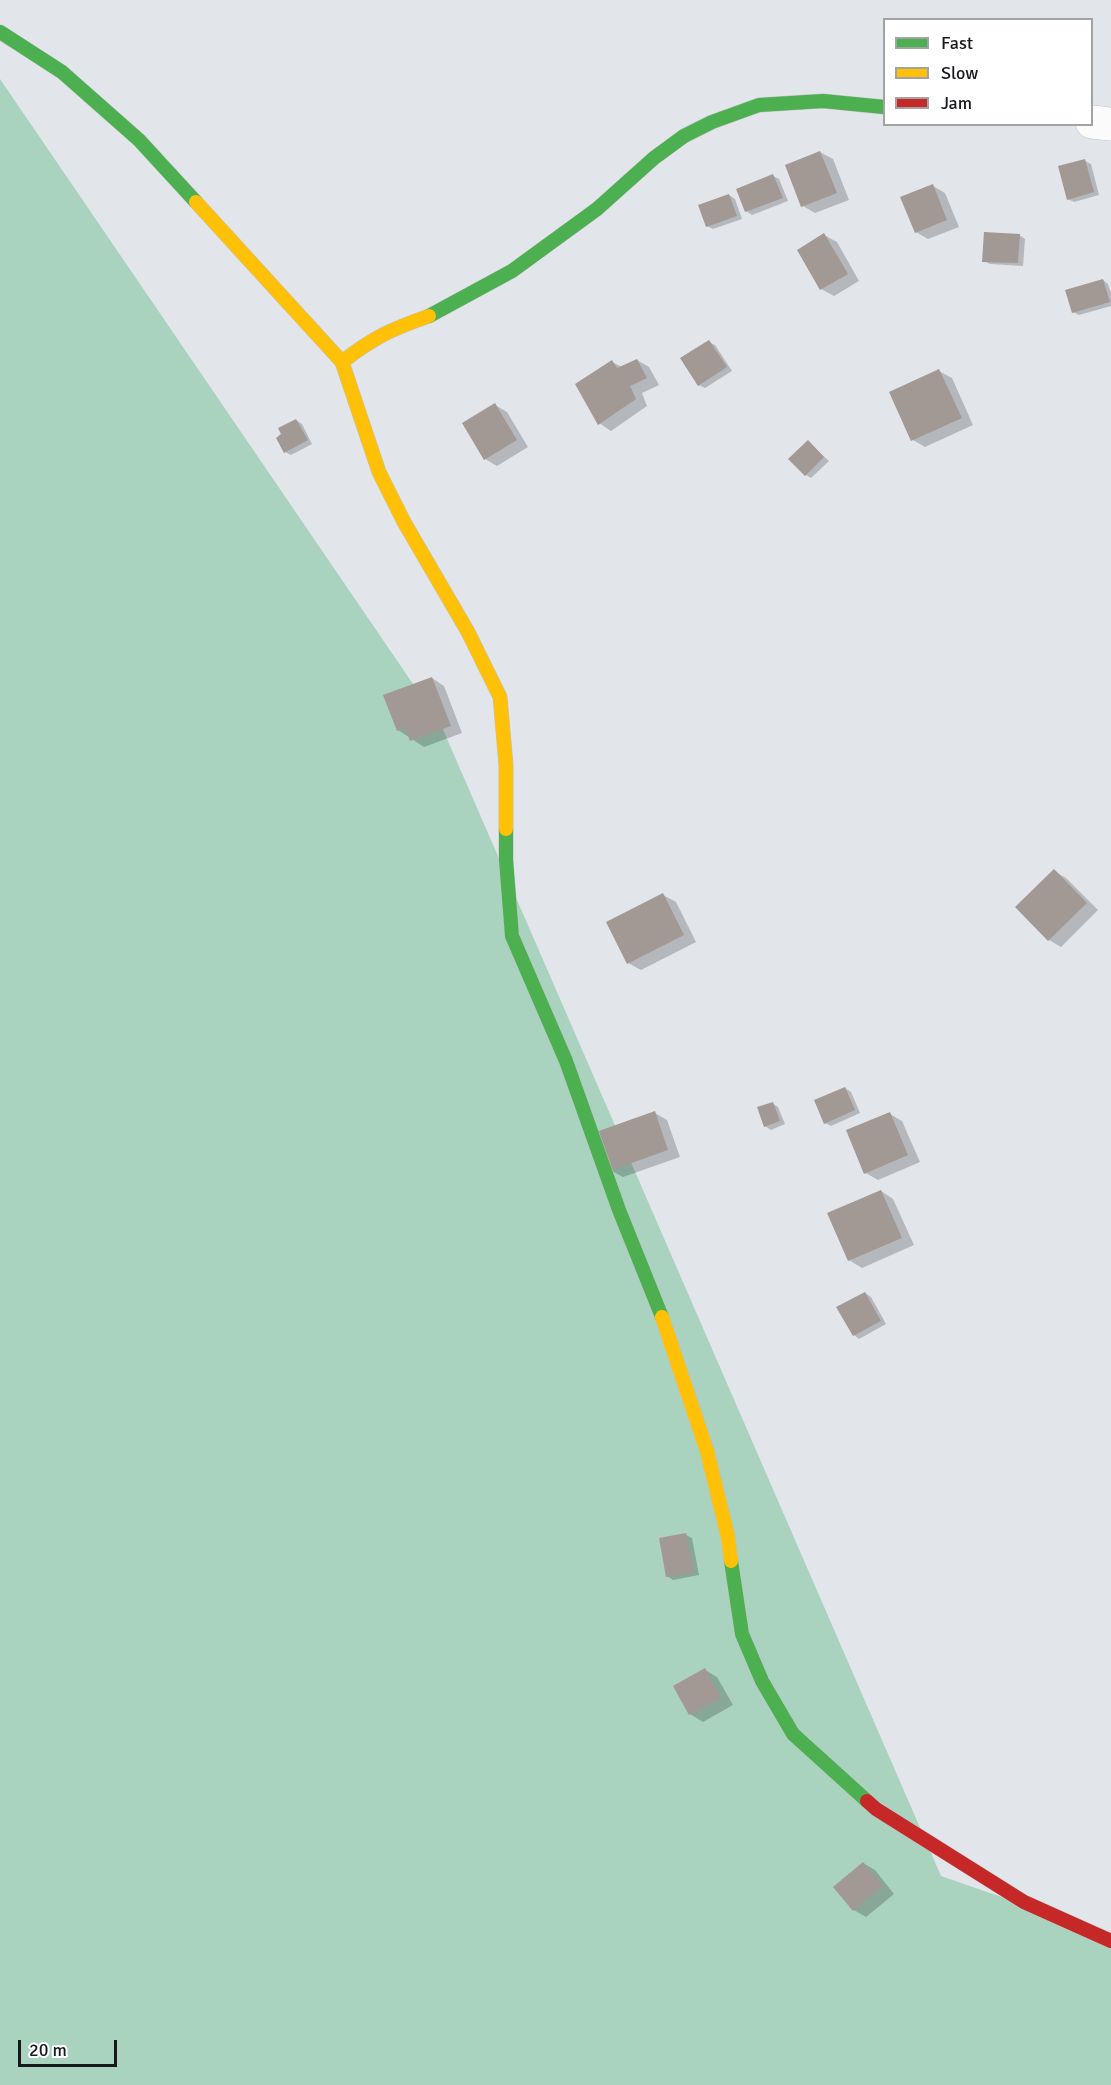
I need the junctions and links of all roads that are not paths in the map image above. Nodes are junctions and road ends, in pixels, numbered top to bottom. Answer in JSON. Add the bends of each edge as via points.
{"nodes":[{"id":1,"x":0,"y":32,"type":"edge"},
{"id":2,"x":883,"y":107,"type":"edge"},
{"id":3,"x":1093,"y":123,"type":"edge"},
{"id":4,"x":1111,"y":124,"type":"edge"},
{"id":5,"x":342,"y":362,"type":"junction"},
{"id":6,"x":1111,"y":1941,"type":"edge"}],
"edges":[{"from":1,"to":5,"type":"street","via":[[62,72],[139,140]]},
{"from":2,"to":5,"type":"street","via":[[823,101],[759,105],[712,122],[654,158],[597,209],[512,271],[432,315],[387,331]]},
{"from":3,"to":4,"type":"street"},
{"from":5,"to":6,"type":"street","via":[[379,472],[500,697],[512,936],[566,1061],[619,1210],[667,1328],[707,1451],[728,1537],[742,1634],[762,1682],[793,1734],[876,1809],[1024,1902]]}]}
